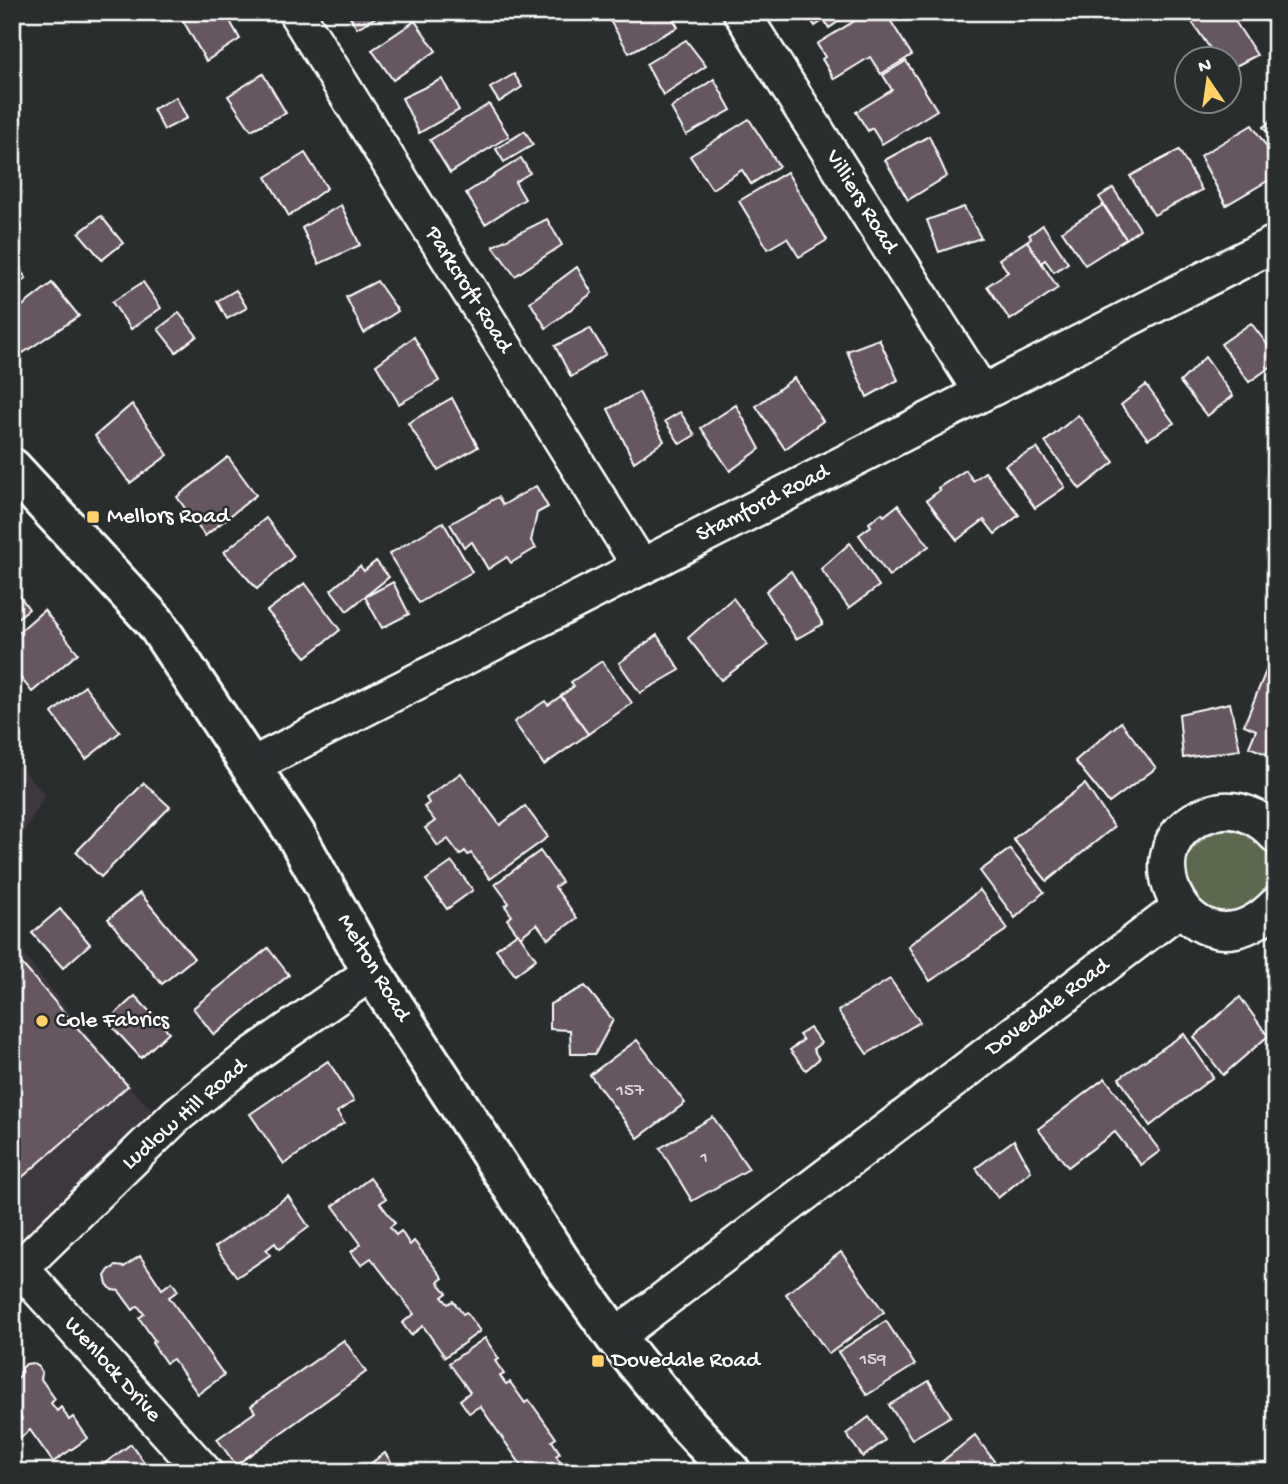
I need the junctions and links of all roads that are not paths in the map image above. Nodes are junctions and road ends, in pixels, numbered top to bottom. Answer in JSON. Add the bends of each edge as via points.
{"nodes":[{"id":1,"x":296,"y":12,"type":"edge"},
{"id":2,"x":741,"y":12,"type":"edge"},
{"id":3,"x":1276,"y":243,"type":"edge"},
{"id":4,"x":982,"y":393,"type":"junction"},
{"id":5,"x":12,"y":468,"type":"edge"},
{"id":6,"x":640,"y":567,"type":"junction"},
{"id":7,"x":251,"y":766,"type":"junction"},
{"id":8,"x":1276,"y":835,"type":"edge"},
{"id":9,"x":1180,"y":908,"type":"junction"},
{"id":10,"x":1272,"y":919,"type":"edge"},
{"id":11,"x":372,"y":972,"type":"junction"},
{"id":12,"x":17,"y":1273,"type":"edge"},
{"id":13,"x":615,"y":1337,"type":"junction"},
{"id":14,"x":204,"y":1472,"type":"edge"},
{"id":15,"x":731,"y":1472,"type":"edge"}],
"edges":[{"from":1,"to":6,"type":"street","name":"Parkcroft Road"},
{"from":2,"to":4,"type":"street","name":"Villiers Road"},
{"from":3,"to":4,"type":"street","name":"Stamford Road"},
{"from":4,"to":6,"type":"street","name":"Stamford Road"},
{"from":5,"to":7,"type":"main road","name":"Melton Road","via":[[155,622]]},
{"from":6,"to":7,"type":"street","name":"Stamford Road"},
{"from":7,"to":11,"type":"main road","name":"Melton Road","via":[[296,835]]},
{"from":8,"to":9,"type":"street","via":[[1261,821],[1225,810],[1190,823],[1169,855],[1167,873]]},
{"from":9,"to":10,"type":"street","via":[[1211,928],[1229,930]]},
{"from":9,"to":13,"type":"street","name":"Dovedale Road"},
{"from":11,"to":12,"type":"street","name":"Ludlow Hill Road","via":[[250,1057],[177,1115]]},
{"from":11,"to":13,"type":"main road","name":"Melton Road"},
{"from":12,"to":14,"type":"street","name":"Wenlock Drive"},
{"from":13,"to":15,"type":"main road","name":"Melton Road"}]}
